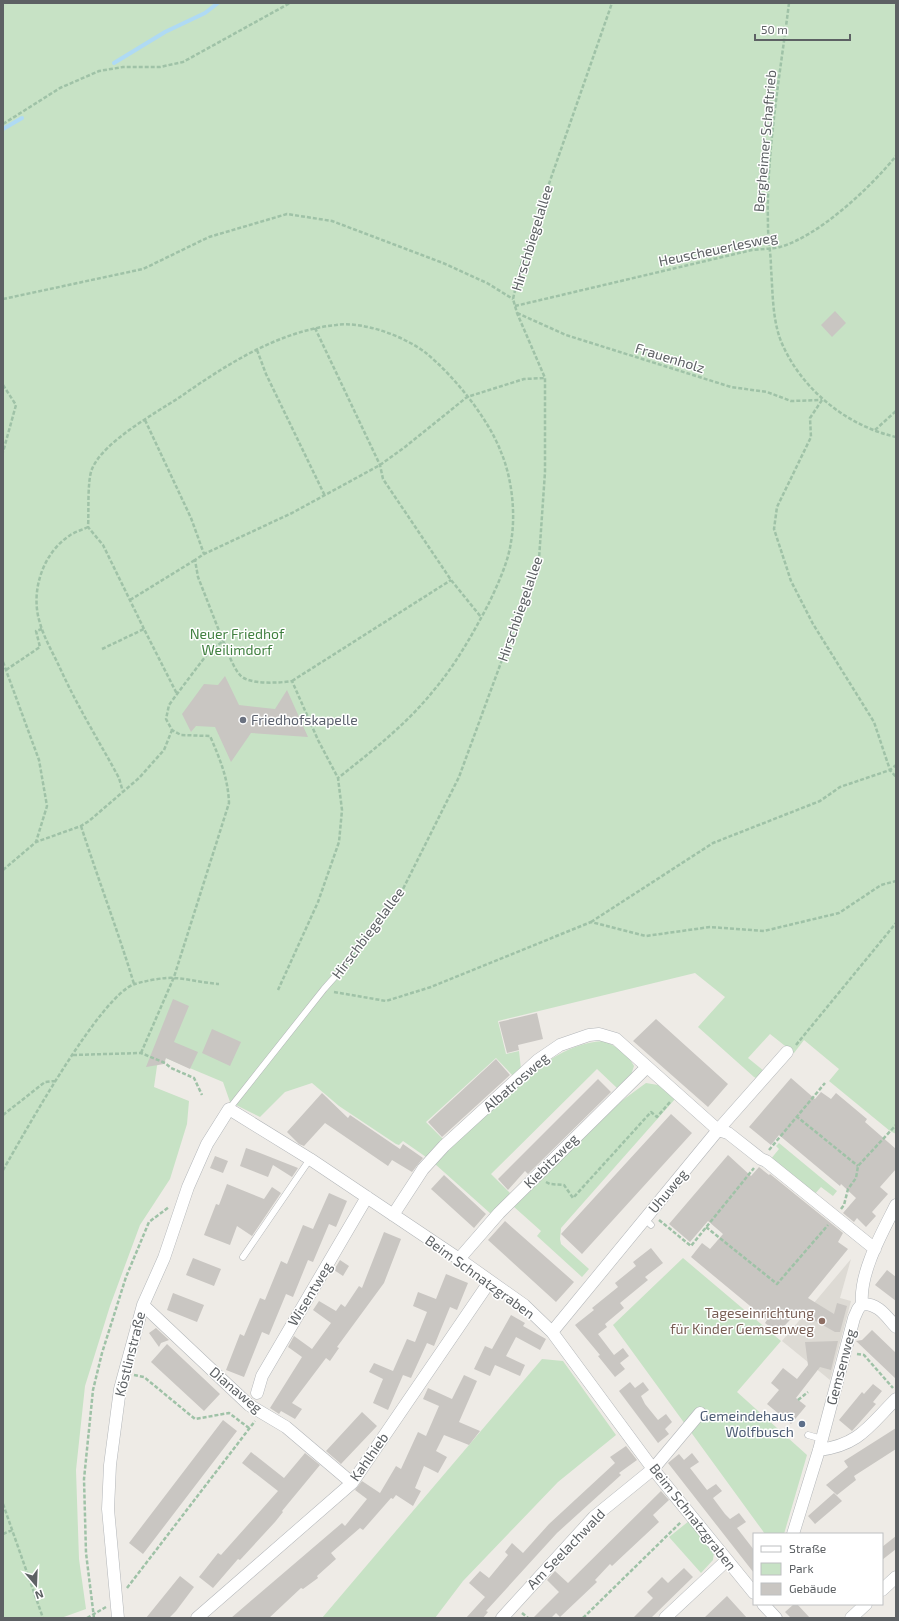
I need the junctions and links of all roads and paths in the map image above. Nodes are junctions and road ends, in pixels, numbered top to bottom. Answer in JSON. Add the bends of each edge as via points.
{"nodes":[{"id":1,"x":290,"y":3,"type":"edge"},
{"id":2,"x":612,"y":3,"type":"edge"},
{"id":3,"x":789,"y":3,"type":"edge"},
{"id":4,"x":3,"y":124,"type":"edge"},
{"id":5,"x":896,"y":156,"type":"edge"},
{"id":6,"x":769,"y":248,"type":"junction"},
{"id":7,"x":3,"y":299,"type":"edge"},
{"id":8,"x":513,"y":299,"type":"junction"},
{"id":9,"x":515,"y":306,"type":"junction"},
{"id":10,"x":518,"y":313,"type":"junction"},
{"id":11,"x":315,"y":328,"type":"junction"},
{"id":12,"x":257,"y":350,"type":"junction"},
{"id":13,"x":545,"y":378,"type":"junction"},
{"id":14,"x":3,"y":385,"type":"edge"},
{"id":15,"x":467,"y":397,"type":"junction"},
{"id":16,"x":822,"y":400,"type":"junction"},
{"id":17,"x":896,"y":411,"type":"edge"},
{"id":18,"x":145,"y":420,"type":"junction"},
{"id":19,"x":875,"y":430,"type":"junction"},
{"id":20,"x":896,"y":437,"type":"edge"},
{"id":21,"x":3,"y":452,"type":"edge"},
{"id":22,"x":380,"y":465,"type":"junction"},
{"id":23,"x":325,"y":496,"type":"junction"},
{"id":24,"x":88,"y":527,"type":"junction"},
{"id":25,"x":204,"y":554,"type":"junction"},
{"id":26,"x":195,"y":560,"type":"junction"},
{"id":27,"x":451,"y":580,"type":"junction"},
{"id":28,"x":130,"y":600,"type":"junction"},
{"id":29,"x":481,"y":618,"type":"junction"},
{"id":30,"x":42,"y":629,"type":"junction"},
{"id":31,"x":144,"y":629,"type":"junction"},
{"id":32,"x":223,"y":641,"type":"junction"},
{"id":33,"x":102,"y":649,"type":"dead end"},
{"id":34,"x":3,"y":662,"type":"edge"},
{"id":35,"x":6,"y":670,"type":"junction"},
{"id":36,"x":292,"y":681,"type":"junction"},
{"id":37,"x":177,"y":694,"type":"junction"},
{"id":38,"x":172,"y":730,"type":"junction"},
{"id":39,"x":896,"y":766,"type":"edge"},
{"id":40,"x":890,"y":770,"type":"junction"},
{"id":41,"x":896,"y":777,"type":"edge"},
{"id":42,"x":338,"y":778,"type":"junction"},
{"id":43,"x":123,"y":792,"type":"junction"},
{"id":44,"x":81,"y":826,"type":"junction"},
{"id":45,"x":36,"y":842,"type":"junction"},
{"id":46,"x":3,"y":870,"type":"edge"},
{"id":47,"x":896,"y":881,"type":"edge"},
{"id":48,"x":591,"y":922,"type":"junction"},
{"id":49,"x":896,"y":924,"type":"edge"},
{"id":50,"x":340,"y":971,"type":"joint"},
{"id":51,"x":174,"y":978,"type":"junction"},
{"id":52,"x":134,"y":984,"type":"junction"},
{"id":53,"x":219,"y":984,"type":"dead end"},
{"id":54,"x":324,"y":989,"type":"junction"},
{"id":55,"x":278,"y":990,"type":"dead end"},
{"id":56,"x":787,"y":1052,"type":"joint"},
{"id":57,"x":141,"y":1053,"type":"junction"},
{"id":58,"x":73,"y":1055,"type":"junction"},
{"id":59,"x":647,"y":1067,"type":"junction"},
{"id":60,"x":55,"y":1080,"type":"junction"},
{"id":61,"x":825,"y":1083,"type":"dead end"},
{"id":62,"x":677,"y":1094,"type":"junction"},
{"id":63,"x":202,"y":1095,"type":"dead end"},
{"id":64,"x":229,"y":1109,"type":"junction"},
{"id":65,"x":3,"y":1115,"type":"edge"},
{"id":66,"x":796,"y":1116,"type":"junction"},
{"id":67,"x":896,"y":1125,"type":"edge"},
{"id":68,"x":718,"y":1130,"type":"junction"},
{"id":69,"x":310,"y":1159,"type":"junction"},
{"id":70,"x":761,"y":1159,"type":"junction"},
{"id":71,"x":858,"y":1166,"type":"junction"},
{"id":72,"x":3,"y":1170,"type":"edge"},
{"id":73,"x":538,"y":1175,"type":"junction"},
{"id":74,"x":367,"y":1198,"type":"junction"},
{"id":75,"x":896,"y":1205,"type":"edge"},
{"id":76,"x":393,"y":1215,"type":"junction"},
{"id":77,"x":834,"y":1217,"type":"junction"},
{"id":78,"x":649,"y":1219,"type":"junction"},
{"id":79,"x":706,"y":1226,"type":"junction"},
{"id":80,"x":875,"y":1249,"type":"junction"},
{"id":81,"x":243,"y":1257,"type":"dead end"},
{"id":82,"x":459,"y":1259,"type":"junction"},
{"id":83,"x":490,"y":1281,"type":"junction"},
{"id":84,"x":862,"y":1304,"type":"junction"},
{"id":85,"x":143,"y":1305,"type":"junction"},
{"id":86,"x":896,"y":1327,"type":"edge"},
{"id":87,"x":552,"y":1332,"type":"junction"},
{"id":88,"x":845,"y":1351,"type":"junction"},
{"id":89,"x":124,"y":1373,"type":"junction"},
{"id":90,"x":896,"y":1391,"type":"edge"},
{"id":91,"x":808,"y":1392,"type":"dead end"},
{"id":92,"x":257,"y":1393,"type":"dead end"},
{"id":93,"x":896,"y":1399,"type":"edge"},
{"id":94,"x":798,"y":1400,"type":"dead end"},
{"id":95,"x":261,"y":1412,"type":"junction"},
{"id":96,"x":700,"y":1413,"type":"dead end"},
{"id":97,"x":249,"y":1428,"type":"junction"},
{"id":98,"x":808,"y":1435,"type":"dead end"},
{"id":99,"x":820,"y":1444,"type":"junction"},
{"id":100,"x":654,"y":1469,"type":"junction"},
{"id":101,"x":352,"y":1483,"type":"junction"},
{"id":102,"x":3,"y":1504,"type":"edge"},
{"id":103,"x":689,"y":1514,"type":"junction"},
{"id":104,"x":12,"y":1530,"type":"junction"},
{"id":105,"x":793,"y":1533,"type":"edge"},
{"id":106,"x":3,"y":1534,"type":"edge"},
{"id":107,"x":726,"y":1561,"type":"junction"},
{"id":108,"x":896,"y":1577,"type":"edge"},
{"id":109,"x":883,"y":1589,"type":"edge"},
{"id":110,"x":753,"y":1592,"type":"edge"},
{"id":111,"x":116,"y":1602,"type":"junction"},
{"id":112,"x":865,"y":1605,"type":"edge"},
{"id":113,"x":94,"y":1614,"type":"dead end"},
{"id":114,"x":43,"y":1618,"type":"edge"},
{"id":115,"x":87,"y":1618,"type":"edge"},
{"id":116,"x":118,"y":1618,"type":"edge"},
{"id":117,"x":197,"y":1618,"type":"edge"},
{"id":118,"x":502,"y":1618,"type":"edge"},
{"id":119,"x":583,"y":1618,"type":"edge"},
{"id":120,"x":665,"y":1618,"type":"edge"},
{"id":121,"x":851,"y":1618,"type":"edge"}],
"edges":[{"from":1,"to":4,"type":"path","via":[[183,62],[160,67],[123,67],[100,71],[60,88]]},
{"from":2,"to":8,"type":"path","name":"Hirschbiegelallee","via":[[521,264]]},
{"from":3,"to":6,"type":"path","name":"Bergheimer Schaftrieb","via":[[771,151]]},
{"from":5,"to":6,"type":"path","name":"Heuscheuerlesweg","via":[[850,204],[803,237],[780,247]]},
{"from":6,"to":9,"type":"path","name":"Heuscheuerlesweg"},
{"from":6,"to":16,"type":"path","name":"Bergheimer Schaftrieb","via":[[775,319],[784,348]]},
{"from":7,"to":8,"type":"path","via":[[143,269],[209,237],[287,214],[332,221],[487,283]]},
{"from":8,"to":9,"type":"path","name":"Hirschbiegelallee"},
{"from":9,"to":10,"type":"path","name":"Hirschbiegelallee"},
{"from":10,"to":13,"type":"path","name":"Hirschbiegelallee"},
{"from":10,"to":16,"type":"path","name":"Frauenholz","via":[[566,335],[731,387],[767,392],[791,401]]},
{"from":11,"to":12,"type":"path"},
{"from":11,"to":15,"type":"path","via":[[338,324],[367,327],[394,336],[425,352]]},
{"from":11,"to":22,"type":"path"},
{"from":12,"to":18,"type":"path","via":[[225,367]]},
{"from":12,"to":23,"type":"path"},
{"from":13,"to":15,"type":"path","via":[[524,379]]},
{"from":13,"to":50,"type":"path","name":"Hirschbiegelallee","via":[[545,472],[539,559],[459,777],[400,895]]},
{"from":14,"to":21,"type":"path","via":[[16,405]]},
{"from":15,"to":22,"type":"path","via":[[405,448]]},
{"from":15,"to":29,"type":"path","via":[[488,424],[502,452],[510,483],[513,512],[511,543],[497,586]]},
{"from":16,"to":19,"type":"path","name":"Bergheimer Schaftrieb","via":[[848,418]]},
{"from":16,"to":40,"type":"path","via":[[810,418],[811,437],[777,507],[774,529],[791,581],[813,624],[874,722]]},
{"from":17,"to":19,"type":"path"},
{"from":18,"to":24,"type":"path","via":[[103,451],[91,471]]},
{"from":18,"to":25,"type":"path","via":[[191,518]]},
{"from":19,"to":20,"type":"path","name":"Bergheimer Schaftrieb"},
{"from":22,"to":23,"type":"path"},
{"from":22,"to":27,"type":"path","via":[[382,479]]},
{"from":23,"to":25,"type":"path"},
{"from":24,"to":28,"type":"path","via":[[103,545]]},
{"from":24,"to":30,"type":"path","via":[[68,536],[45,563],[38,586],[37,607]]},
{"from":25,"to":26,"type":"path"},
{"from":26,"to":28,"type":"path"},
{"from":26,"to":32,"type":"path","via":[[198,577]]},
{"from":27,"to":29,"type":"path"},
{"from":27,"to":36,"type":"path"},
{"from":28,"to":31,"type":"path"},
{"from":29,"to":42,"type":"path","via":[[465,647],[435,690],[408,720]]},
{"from":30,"to":35,"type":"path","via":[[36,631],[40,647]]},
{"from":30,"to":43,"type":"path","via":[[70,690],[120,778]]},
{"from":31,"to":33,"type":"path"},
{"from":31,"to":37,"type":"path"},
{"from":32,"to":36,"type":"path","via":[[240,676],[250,681]]},
{"from":32,"to":37,"type":"path","via":[[208,653]]},
{"from":34,"to":35,"type":"path"},
{"from":35,"to":45,"type":"path","via":[[39,760],[47,806]]},
{"from":36,"to":42,"type":"path"},
{"from":37,"to":38,"type":"path","via":[[169,705],[166,719]]},
{"from":38,"to":43,"type":"path","via":[[164,750]]},
{"from":38,"to":51,"type":"path","via":[[181,735],[210,736],[224,768],[229,803]]},
{"from":39,"to":40,"type":"path"},
{"from":40,"to":41,"type":"path"},
{"from":40,"to":48,"type":"path","via":[[840,787],[820,801],[712,843]]},
{"from":42,"to":55,"type":"path","via":[[342,810],[339,842],[318,902]]},
{"from":43,"to":44,"type":"path"},
{"from":44,"to":45,"type":"path"},
{"from":44,"to":52,"type":"path"},
{"from":45,"to":46,"type":"path"},
{"from":47,"to":48,"type":"path","via":[[881,885],[839,913],[764,931],[710,927],[646,936]]},
{"from":48,"to":54,"type":"path","via":[[431,987],[386,1001]]},
{"from":49,"to":56,"type":"path","via":[[795,1046]]},
{"from":50,"to":54,"type":"lane","name":"Hirschbiegelallee"},
{"from":51,"to":52,"type":"path"},
{"from":51,"to":53,"type":"path"},
{"from":51,"to":57,"type":"path"},
{"from":52,"to":58,"type":"path","via":[[119,994]]},
{"from":54,"to":64,"type":"lane","name":"Hirschbiegelallee"},
{"from":56,"to":68,"type":"street","name":"Uhuweg"},
{"from":57,"to":58,"type":"path"},
{"from":57,"to":63,"type":"path","via":[[194,1078]]},
{"from":58,"to":60,"type":"path"},
{"from":59,"to":62,"type":"street","name":"Albatrosweg"},
{"from":59,"to":73,"type":"street","name":"Kiebitzweg"},
{"from":59,"to":76,"type":"street","name":"Albatrosweg","via":[[612,1037],[589,1035],[560,1045],[538,1060],[444,1146],[423,1169]]},
{"from":60,"to":65,"type":"path","via":[[45,1082]]},
{"from":60,"to":72,"type":"path"},
{"from":61,"to":66,"type":"path"},
{"from":62,"to":68,"type":"street","name":"Albatrosweg"},
{"from":62,"to":73,"type":"path","via":[[657,1117],[651,1112],[573,1198],[564,1185],[550,1184]]},
{"from":64,"to":69,"type":"street","name":"Beim Schnatzgraben"},
{"from":64,"to":85,"type":"street","name":"Köstlinstraße","via":[[207,1144],[188,1187],[164,1258]]},
{"from":66,"to":70,"type":"path"},
{"from":66,"to":71,"type":"path"},
{"from":67,"to":71,"type":"path"},
{"from":68,"to":70,"type":"street","name":"Albatrosweg","via":[[728,1132]]},
{"from":68,"to":78,"type":"street","name":"Uhuweg"},
{"from":69,"to":74,"type":"street","name":"Beim Schnatzgraben"},
{"from":69,"to":81,"type":"lane"},
{"from":70,"to":77,"type":"street","name":"Albatrosweg"},
{"from":70,"to":79,"type":"path"},
{"from":71,"to":77,"type":"path","via":[[856,1178],[848,1189],[844,1205]]},
{"from":73,"to":82,"type":"street","name":"Kiebitzweg","via":[[499,1213]]},
{"from":74,"to":76,"type":"street","name":"Beim Schnatzgraben"},
{"from":74,"to":92,"type":"street","name":"Wisentweg","via":[[262,1376]]},
{"from":75,"to":80,"type":"street","name":"Gemsenweg"},
{"from":76,"to":82,"type":"street","name":"Beim Schnatzgraben"},
{"from":77,"to":79,"type":"path","via":[[777,1284]]},
{"from":77,"to":80,"type":"street","name":"Albatrosweg"},
{"from":78,"to":79,"type":"path","via":[[691,1246]]},
{"from":78,"to":87,"type":"street","name":"Uhuweg"},
{"from":80,"to":84,"type":"street","name":"Gemsenweg","via":[[861,1293]]},
{"from":82,"to":83,"type":"street","name":"Beim Schnatzgraben"},
{"from":83,"to":87,"type":"street","name":"Beim Schnatzgraben","via":[[524,1305]]},
{"from":83,"to":101,"type":"street","name":"Kahlhieb"},
{"from":84,"to":86,"type":"street","via":[[870,1303]]},
{"from":84,"to":88,"type":"street","name":"Gemsenweg","via":[[854,1318]]},
{"from":85,"to":89,"type":"street","name":"Köstlinstraße"},
{"from":85,"to":95,"type":"street","name":"Dianaweg","via":[[249,1405]]},
{"from":87,"to":100,"type":"street","name":"Beim Schnatzgraben"},
{"from":88,"to":90,"type":"path","via":[[864,1356]]},
{"from":88,"to":99,"type":"street","name":"Gemsenweg"},
{"from":89,"to":97,"type":"path","via":[[144,1377],[194,1419],[229,1413]]},
{"from":89,"to":111,"type":"street","name":"Köstlinstraße","via":[[110,1465],[109,1502]]},
{"from":91,"to":94,"type":"path"},
{"from":93,"to":99,"type":"street","via":[[851,1442],[836,1448]]},
{"from":95,"to":97,"type":"path"},
{"from":95,"to":101,"type":"street","name":"Dianaweg","via":[[286,1427]]},
{"from":96,"to":100,"type":"street","name":"Am Seelachwald"},
{"from":97,"to":111,"type":"path"},
{"from":98,"to":99,"type":"lane"},
{"from":99,"to":105,"type":"street","name":"Gemsenweg"},
{"from":100,"to":103,"type":"street","name":"Beim Schnatzgraben"},
{"from":100,"to":118,"type":"street","name":"Am Seelachwald","via":[[594,1517]]},
{"from":101,"to":117,"type":"street","name":"Kahlhieb"},
{"from":102,"to":104,"type":"path"},
{"from":103,"to":107,"type":"street","name":"Beim Schnatzgraben"},
{"from":103,"to":119,"type":"path"},
{"from":104,"to":106,"type":"path"},
{"from":104,"to":114,"type":"path"},
{"from":107,"to":110,"type":"street","name":"Beim Schnatzgraben"},
{"from":107,"to":120,"type":"street"},
{"from":108,"to":109,"type":"street"},
{"from":111,"to":116,"type":"street","name":"Köstlinstraße"},
{"from":112,"to":121,"type":"street"},
{"from":113,"to":115,"type":"path"}]}
